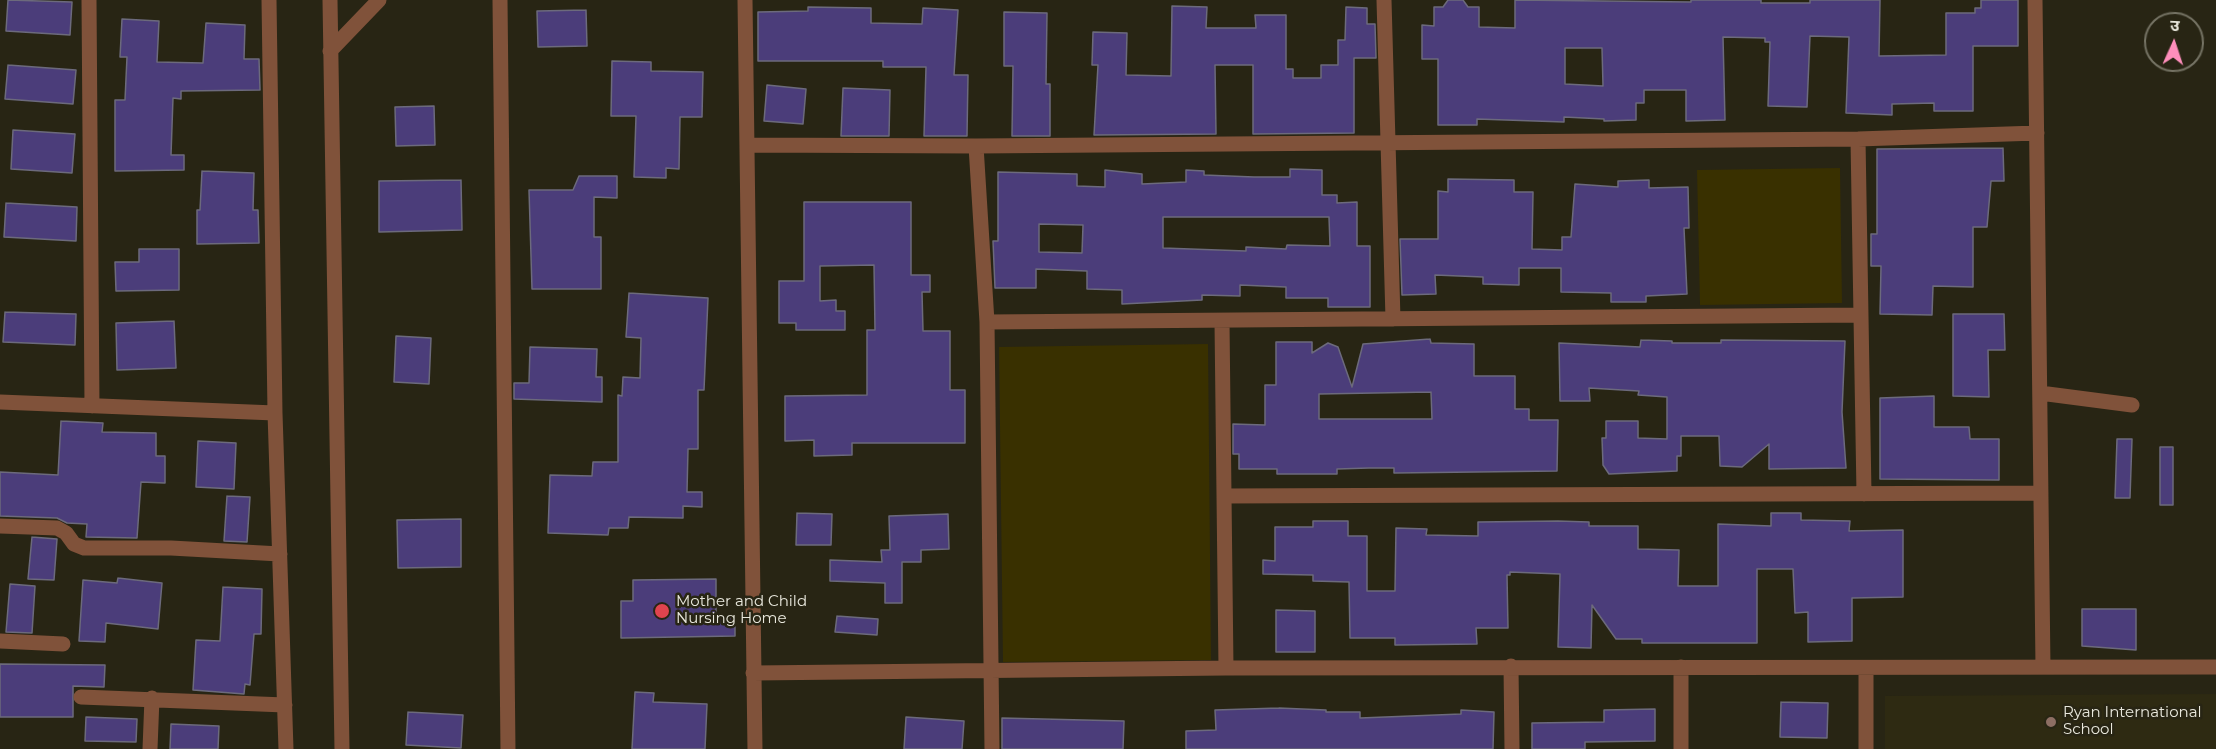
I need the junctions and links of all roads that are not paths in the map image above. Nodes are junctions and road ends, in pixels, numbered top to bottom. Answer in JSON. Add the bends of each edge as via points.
{"nodes":[{"id":1,"x":89,"y":0,"type":"edge"},
{"id":2,"x":269,"y":0,"type":"edge"},
{"id":3,"x":330,"y":0,"type":"edge"},
{"id":4,"x":379,"y":0,"type":"edge"},
{"id":5,"x":500,"y":0,"type":"edge"},
{"id":6,"x":745,"y":0,"type":"edge"},
{"id":7,"x":1384,"y":0,"type":"edge"},
{"id":8,"x":2036,"y":0,"type":"edge"},
{"id":9,"x":330,"y":51,"type":"junction"},
{"id":10,"x":2037,"y":133,"type":"junction"},
{"id":11,"x":1858,"y":139,"type":"junction"},
{"id":12,"x":1388,"y":141,"type":"junction"},
{"id":13,"x":748,"y":145,"type":"junction"},
{"id":14,"x":976,"y":146,"type":"junction"},
{"id":15,"x":1861,"y":315,"type":"junction"},
{"id":16,"x":1393,"y":319,"type":"junction"},
{"id":17,"x":987,"y":322,"type":"junction"},
{"id":18,"x":1222,"y":322,"type":"junction"},
{"id":19,"x":2040,"y":393,"type":"junction"},
{"id":20,"x":0,"y":402,"type":"edge"},
{"id":21,"x":2132,"y":405,"type":"dead end"},
{"id":22,"x":92,"y":406,"type":"junction"},
{"id":23,"x":274,"y":412,"type":"junction"},
{"id":24,"x":1864,"y":494,"type":"junction"},
{"id":25,"x":2041,"y":494,"type":"junction"},
{"id":26,"x":1224,"y":496,"type":"junction"},
{"id":27,"x":0,"y":526,"type":"edge"},
{"id":28,"x":280,"y":554,"type":"junction"},
{"id":29,"x":0,"y":641,"type":"edge"},
{"id":30,"x":63,"y":644,"type":"dead end"},
{"id":31,"x":1511,"y":666,"type":"junction"},
{"id":32,"x":1681,"y":667,"type":"junction"},
{"id":33,"x":2043,"y":667,"type":"junction"},
{"id":34,"x":2216,"y":667,"type":"edge"},
{"id":35,"x":1226,"y":668,"type":"junction"},
{"id":36,"x":1866,"y":668,"type":"junction"},
{"id":37,"x":991,"y":670,"type":"junction"},
{"id":38,"x":753,"y":673,"type":"junction"},
{"id":39,"x":81,"y":697,"type":"dead end"},
{"id":40,"x":152,"y":698,"type":"junction"},
{"id":41,"x":285,"y":705,"type":"junction"},
{"id":42,"x":150,"y":749,"type":"edge"},
{"id":43,"x":286,"y":749,"type":"edge"},
{"id":44,"x":342,"y":749,"type":"edge"},
{"id":45,"x":508,"y":749,"type":"edge"},
{"id":46,"x":755,"y":749,"type":"edge"},
{"id":47,"x":992,"y":749,"type":"edge"},
{"id":48,"x":1512,"y":749,"type":"edge"},
{"id":49,"x":1681,"y":749,"type":"edge"},
{"id":50,"x":1866,"y":749,"type":"edge"}],
"edges":[{"from":1,"to":22,"type":"street"},
{"from":2,"to":23,"type":"street"},
{"from":3,"to":9,"type":"street"},
{"from":4,"to":9,"type":"street"},
{"from":5,"to":45,"type":"street"},
{"from":6,"to":13,"type":"street"},
{"from":7,"to":12,"type":"street"},
{"from":8,"to":10,"type":"street"},
{"from":9,"to":44,"type":"street"},
{"from":10,"to":11,"type":"street"},
{"from":10,"to":19,"type":"street"},
{"from":11,"to":12,"type":"street"},
{"from":11,"to":15,"type":"street"},
{"from":12,"to":14,"type":"street"},
{"from":12,"to":16,"type":"street"},
{"from":13,"to":14,"type":"street"},
{"from":13,"to":38,"type":"street"},
{"from":14,"to":17,"type":"street"},
{"from":15,"to":16,"type":"street"},
{"from":15,"to":24,"type":"street"},
{"from":16,"to":18,"type":"street"},
{"from":17,"to":18,"type":"street"},
{"from":17,"to":37,"type":"street"},
{"from":18,"to":26,"type":"street"},
{"from":19,"to":21,"type":"street"},
{"from":19,"to":25,"type":"street"},
{"from":20,"to":22,"type":"street"},
{"from":22,"to":23,"type":"street"},
{"from":23,"to":28,"type":"street"},
{"from":24,"to":25,"type":"street"},
{"from":24,"to":26,"type":"street"},
{"from":25,"to":33,"type":"street"},
{"from":26,"to":35,"type":"street"},
{"from":27,"to":28,"type":"street","via":[[61,529],[74,544],[84,548]]},
{"from":28,"to":41,"type":"street"},
{"from":29,"to":30,"type":"street"},
{"from":31,"to":32,"type":"street"},
{"from":31,"to":35,"type":"street"},
{"from":31,"to":48,"type":"street"},
{"from":32,"to":36,"type":"street"},
{"from":32,"to":49,"type":"street"},
{"from":33,"to":34,"type":"street"},
{"from":33,"to":36,"type":"street"},
{"from":35,"to":37,"type":"street"},
{"from":36,"to":50,"type":"street"},
{"from":37,"to":38,"type":"street"},
{"from":37,"to":47,"type":"street"},
{"from":38,"to":46,"type":"street"},
{"from":39,"to":40,"type":"street"},
{"from":40,"to":41,"type":"street"},
{"from":40,"to":42,"type":"street"},
{"from":41,"to":43,"type":"street"}]}
